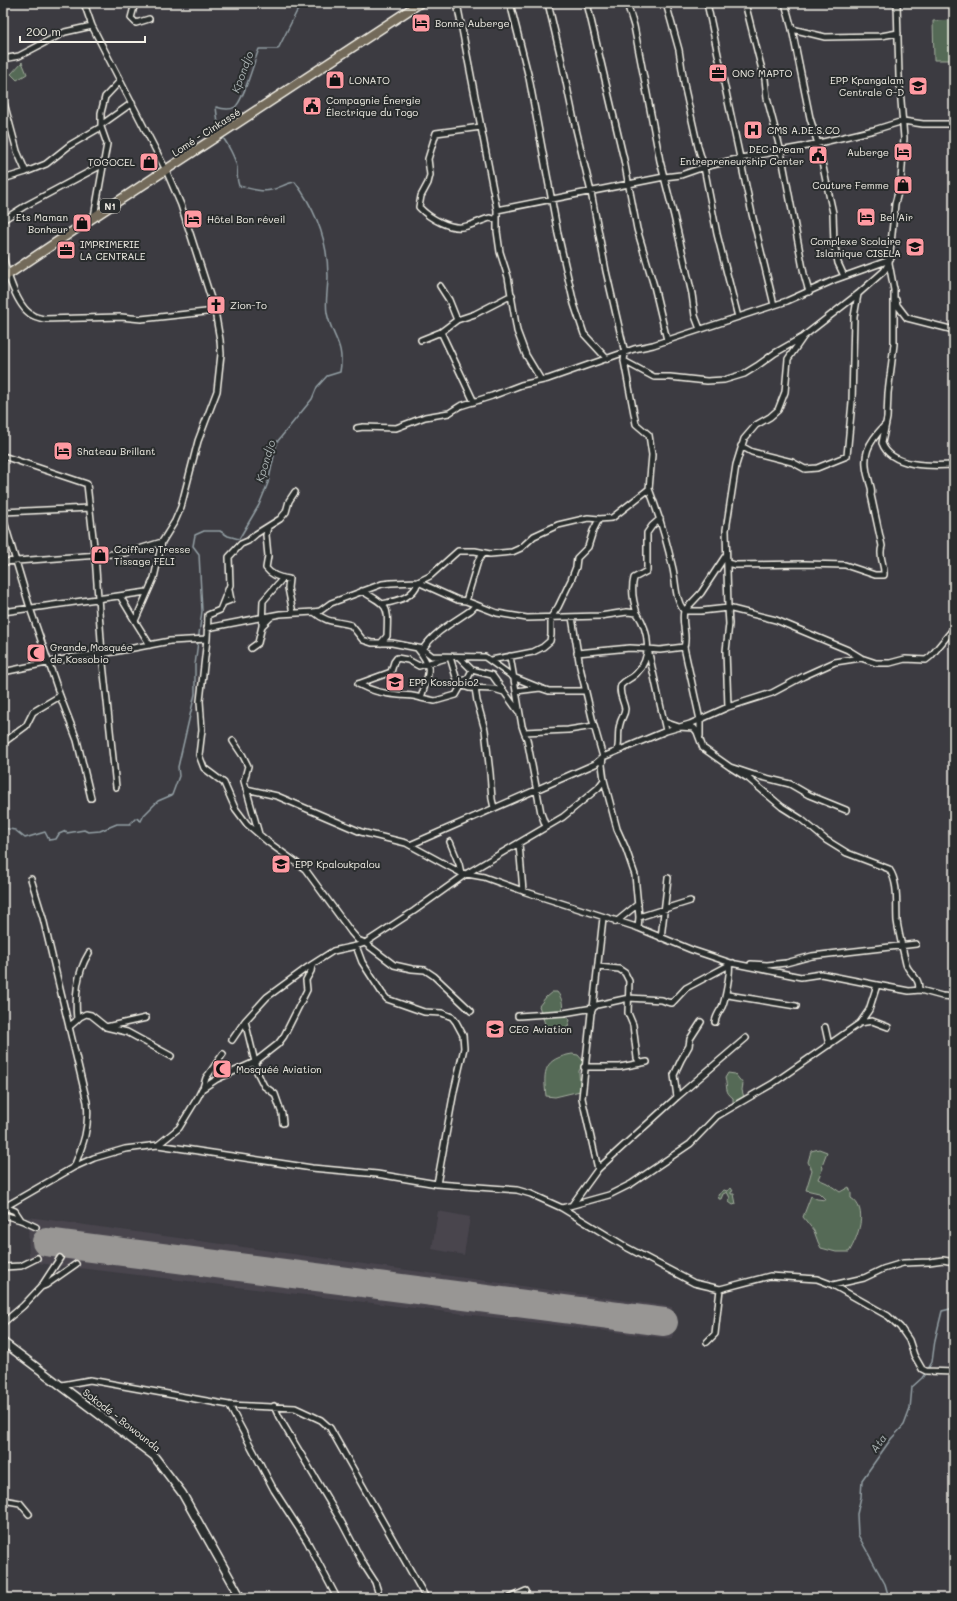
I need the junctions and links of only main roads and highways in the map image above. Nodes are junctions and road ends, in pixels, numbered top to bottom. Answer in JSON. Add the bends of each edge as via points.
{"nodes":[{"id":1,"x":420,"y":3,"type":"edge"},
{"id":2,"x":5,"y":277,"type":"edge"},
{"id":3,"x":3,"y":1342,"type":"edge"},
{"id":4,"x":242,"y":1598,"type":"edge"}],
"edges":[{"from":1,"to":2,"type":"highway","name":"Lomé - Cinkassé","number":"N1"},
{"from":3,"to":4,"type":"main road","name":"Sokodé - Bowounda","via":[[154,1456],[182,1492]]}]}
